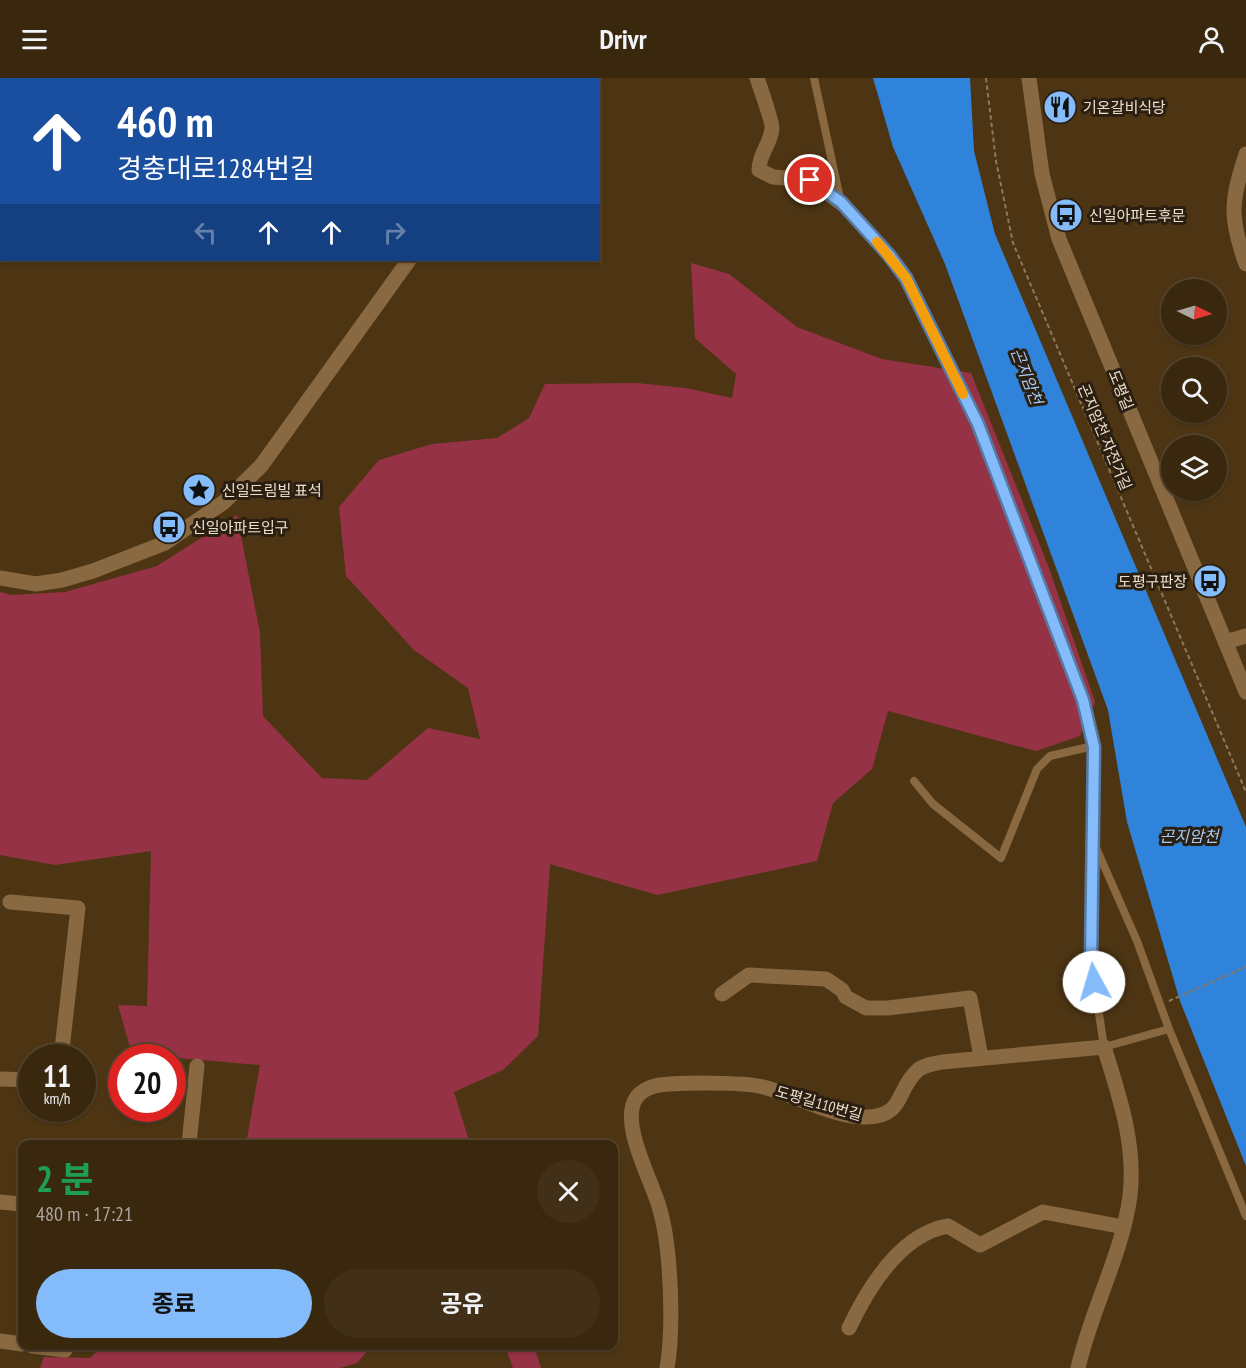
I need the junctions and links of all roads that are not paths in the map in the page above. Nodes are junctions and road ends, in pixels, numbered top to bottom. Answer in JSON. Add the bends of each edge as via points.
{"nodes":[{"id":1,"x":757,"y":78,"type":"edge"},
{"id":2,"x":814,"y":78,"type":"edge"},
{"id":3,"x":1029,"y":78,"type":"edge"},
{"id":4,"x":1246,"y":154,"type":"edge"},
{"id":5,"x":841,"y":202,"type":"junction"},
{"id":6,"x":408,"y":261,"type":"edge"},
{"id":7,"x":1246,"y":264,"type":"edge"},
{"id":8,"x":0,"y":578,"type":"edge"},
{"id":9,"x":1246,"y":636,"type":"edge"},
{"id":10,"x":1225,"y":642,"type":"junction"},
{"id":11,"x":1246,"y":692,"type":"edge"},
{"id":12,"x":1094,"y":747,"type":"junction"},
{"id":13,"x":915,"y":781,"type":"dead end"},
{"id":14,"x":1094,"y":843,"type":"junction"},
{"id":15,"x":10,"y":902,"type":"dead end"},
{"id":16,"x":722,"y":994,"type":"dead end"},
{"id":17,"x":1169,"y":1029,"type":"junction"},
{"id":18,"x":63,"y":1044,"type":"edge"},
{"id":19,"x":1104,"y":1047,"type":"junction"},
{"id":20,"x":981,"y":1057,"type":"junction"},
{"id":21,"x":197,"y":1066,"type":"dead end"},
{"id":22,"x":0,"y":1079,"type":"edge"},
{"id":23,"x":18,"y":1080,"type":"edge"},
{"id":24,"x":189,"y":1140,"type":"edge"},
{"id":25,"x":0,"y":1202,"type":"edge"},
{"id":26,"x":18,"y":1204,"type":"edge"},
{"id":27,"x":1246,"y":1216,"type":"edge"},
{"id":28,"x":1124,"y":1227,"type":"junction"},
{"id":29,"x":849,"y":1328,"type":"dead end"},
{"id":30,"x":0,"y":1341,"type":"edge"},
{"id":31,"x":18,"y":1343,"type":"edge"},
{"id":32,"x":667,"y":1368,"type":"edge"},
{"id":33,"x":1078,"y":1368,"type":"edge"}],
"edges":[{"from":1,"to":5,"type":"street","via":[[773,126],[759,158],[759,170],[773,177],[810,180]]},
{"from":2,"to":5,"type":"lane"},
{"from":3,"to":10,"type":"street","name":"도평길","via":[[1042,174],[1059,239]]},
{"from":4,"to":7,"type":"street","via":[[1233,203],[1235,235]]},
{"from":5,"to":12,"type":"lane","via":[[906,278],[978,424],[1083,700]]},
{"from":6,"to":8,"type":"street","via":[[261,466],[224,502],[165,543],[104,567],[36,584]]},
{"from":9,"to":10,"type":"street"},
{"from":10,"to":11,"type":"street","name":"도평길"},
{"from":12,"to":13,"type":"lane","via":[[1050,756],[1037,769],[1001,858],[933,804]]},
{"from":12,"to":14,"type":"lane"},
{"from":14,"to":17,"type":"lane","via":[[1137,941]]},
{"from":14,"to":19,"type":"lane","via":[[1091,961]]},
{"from":15,"to":18,"type":"street","via":[[78,908]]},
{"from":16,"to":20,"type":"street","via":[[749,975],[826,979],[866,1008],[970,998]]},
{"from":17,"to":19,"type":"lane"},
{"from":17,"to":27,"type":"lane"},
{"from":19,"to":20,"type":"street","name":"도평길110번길"},
{"from":19,"to":28,"type":"street","via":[[1126,1119],[1130,1194]]},
{"from":20,"to":32,"type":"street","name":"도평길110번길","via":[[919,1069],[907,1081],[900,1102],[887,1113],[866,1117],[762,1086],[656,1086],[640,1092],[632,1104],[635,1141],[661,1211],[670,1277]]},
{"from":21,"to":24,"type":"street"},
{"from":22,"to":23,"type":"street"},
{"from":25,"to":26,"type":"street"},
{"from":28,"to":29,"type":"street","via":[[1043,1212],[980,1245],[948,1226],[931,1231],[901,1251],[866,1292]]},
{"from":28,"to":33,"type":"street"},
{"from":30,"to":31,"type":"street"}]}
